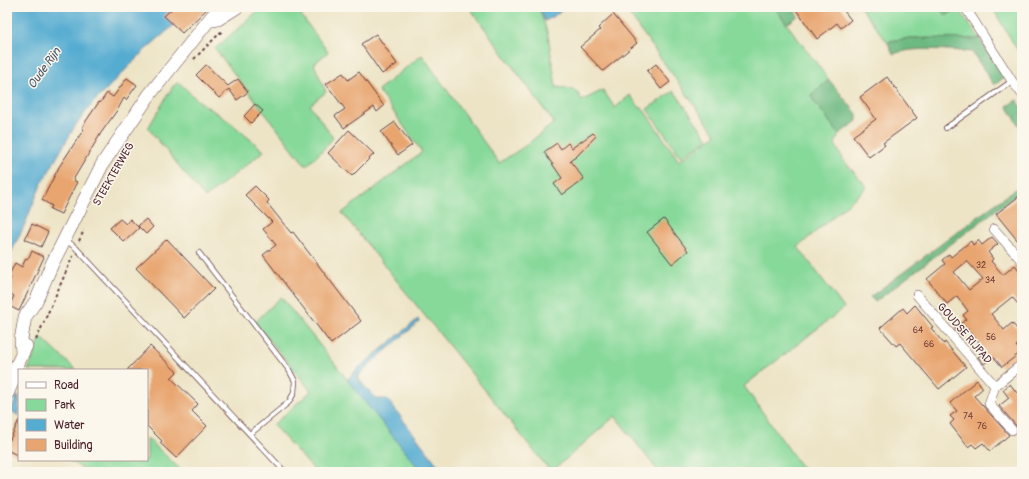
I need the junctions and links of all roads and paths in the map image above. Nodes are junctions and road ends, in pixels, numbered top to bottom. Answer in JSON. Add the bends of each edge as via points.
{"nodes":[{"id":1,"x":221,"y":7,"type":"edge"},
{"id":2,"x":238,"y":7,"type":"edge"},
{"id":3,"x":965,"y":7,"type":"edge"},
{"id":4,"x":209,"y":21,"type":"junction"},
{"id":5,"x":223,"y":30,"type":"dead end"},
{"id":6,"x":192,"y":62,"type":"dead end"},
{"id":7,"x":1012,"y":81,"type":"junction"},
{"id":8,"x":1022,"y":94,"type":"edge"},
{"id":9,"x":946,"y":128,"type":"dead end"},
{"id":10,"x":84,"y":229,"type":"dead end"},
{"id":11,"x":994,"y":229,"type":"dead end"},
{"id":12,"x":65,"y":239,"type":"junction"},
{"id":13,"x":76,"y":248,"type":"junction"},
{"id":14,"x":199,"y":253,"type":"dead end"},
{"id":15,"x":1022,"y":261,"type":"edge"},
{"id":16,"x":917,"y":295,"type":"dead end"},
{"id":17,"x":28,"y":349,"type":"junction"},
{"id":18,"x":1022,"y":364,"type":"edge"},
{"id":19,"x":11,"y":372,"type":"edge"},
{"id":20,"x":995,"y":386,"type":"junction"},
{"id":21,"x":7,"y":394,"type":"edge"},
{"id":22,"x":1012,"y":430,"type":"dead end"},
{"id":23,"x":250,"y":434,"type":"junction"},
{"id":24,"x":285,"y":472,"type":"edge"}],
"edges":[{"from":1,"to":4,"type":"main road","name":"STEEKTERWEG"},
{"from":2,"to":4,"type":"main road","name":"STEEKTERWEG","via":[[218,19]]},
{"from":3,"to":7,"type":"street"},
{"from":4,"to":12,"type":"main road","name":"STEEKTERWEG","via":[[126,128],[103,163]]},
{"from":5,"to":6,"type":"path"},
{"from":7,"to":8,"type":"street"},
{"from":7,"to":9,"type":"lane"},
{"from":10,"to":13,"type":"path"},
{"from":11,"to":15,"type":"street"},
{"from":12,"to":13,"type":"lane"},
{"from":12,"to":17,"type":"main road","name":"STEEKTERWEG","via":[[26,317],[21,340]]},
{"from":13,"to":17,"type":"path"},
{"from":13,"to":23,"type":"lane"},
{"from":14,"to":23,"type":"lane","via":[[295,381],[294,393],[289,402]]},
{"from":16,"to":20,"type":"street","name":"GOUDSE RIJPAD"},
{"from":17,"to":19,"type":"main road","name":"STEEKTERWEG"},
{"from":18,"to":20,"type":"street"},
{"from":19,"to":21,"type":"main road","name":"STEEKTERWEG","via":[[14,380]]},
{"from":20,"to":22,"type":"street","via":[[989,404]]},
{"from":23,"to":24,"type":"lane"}]}
